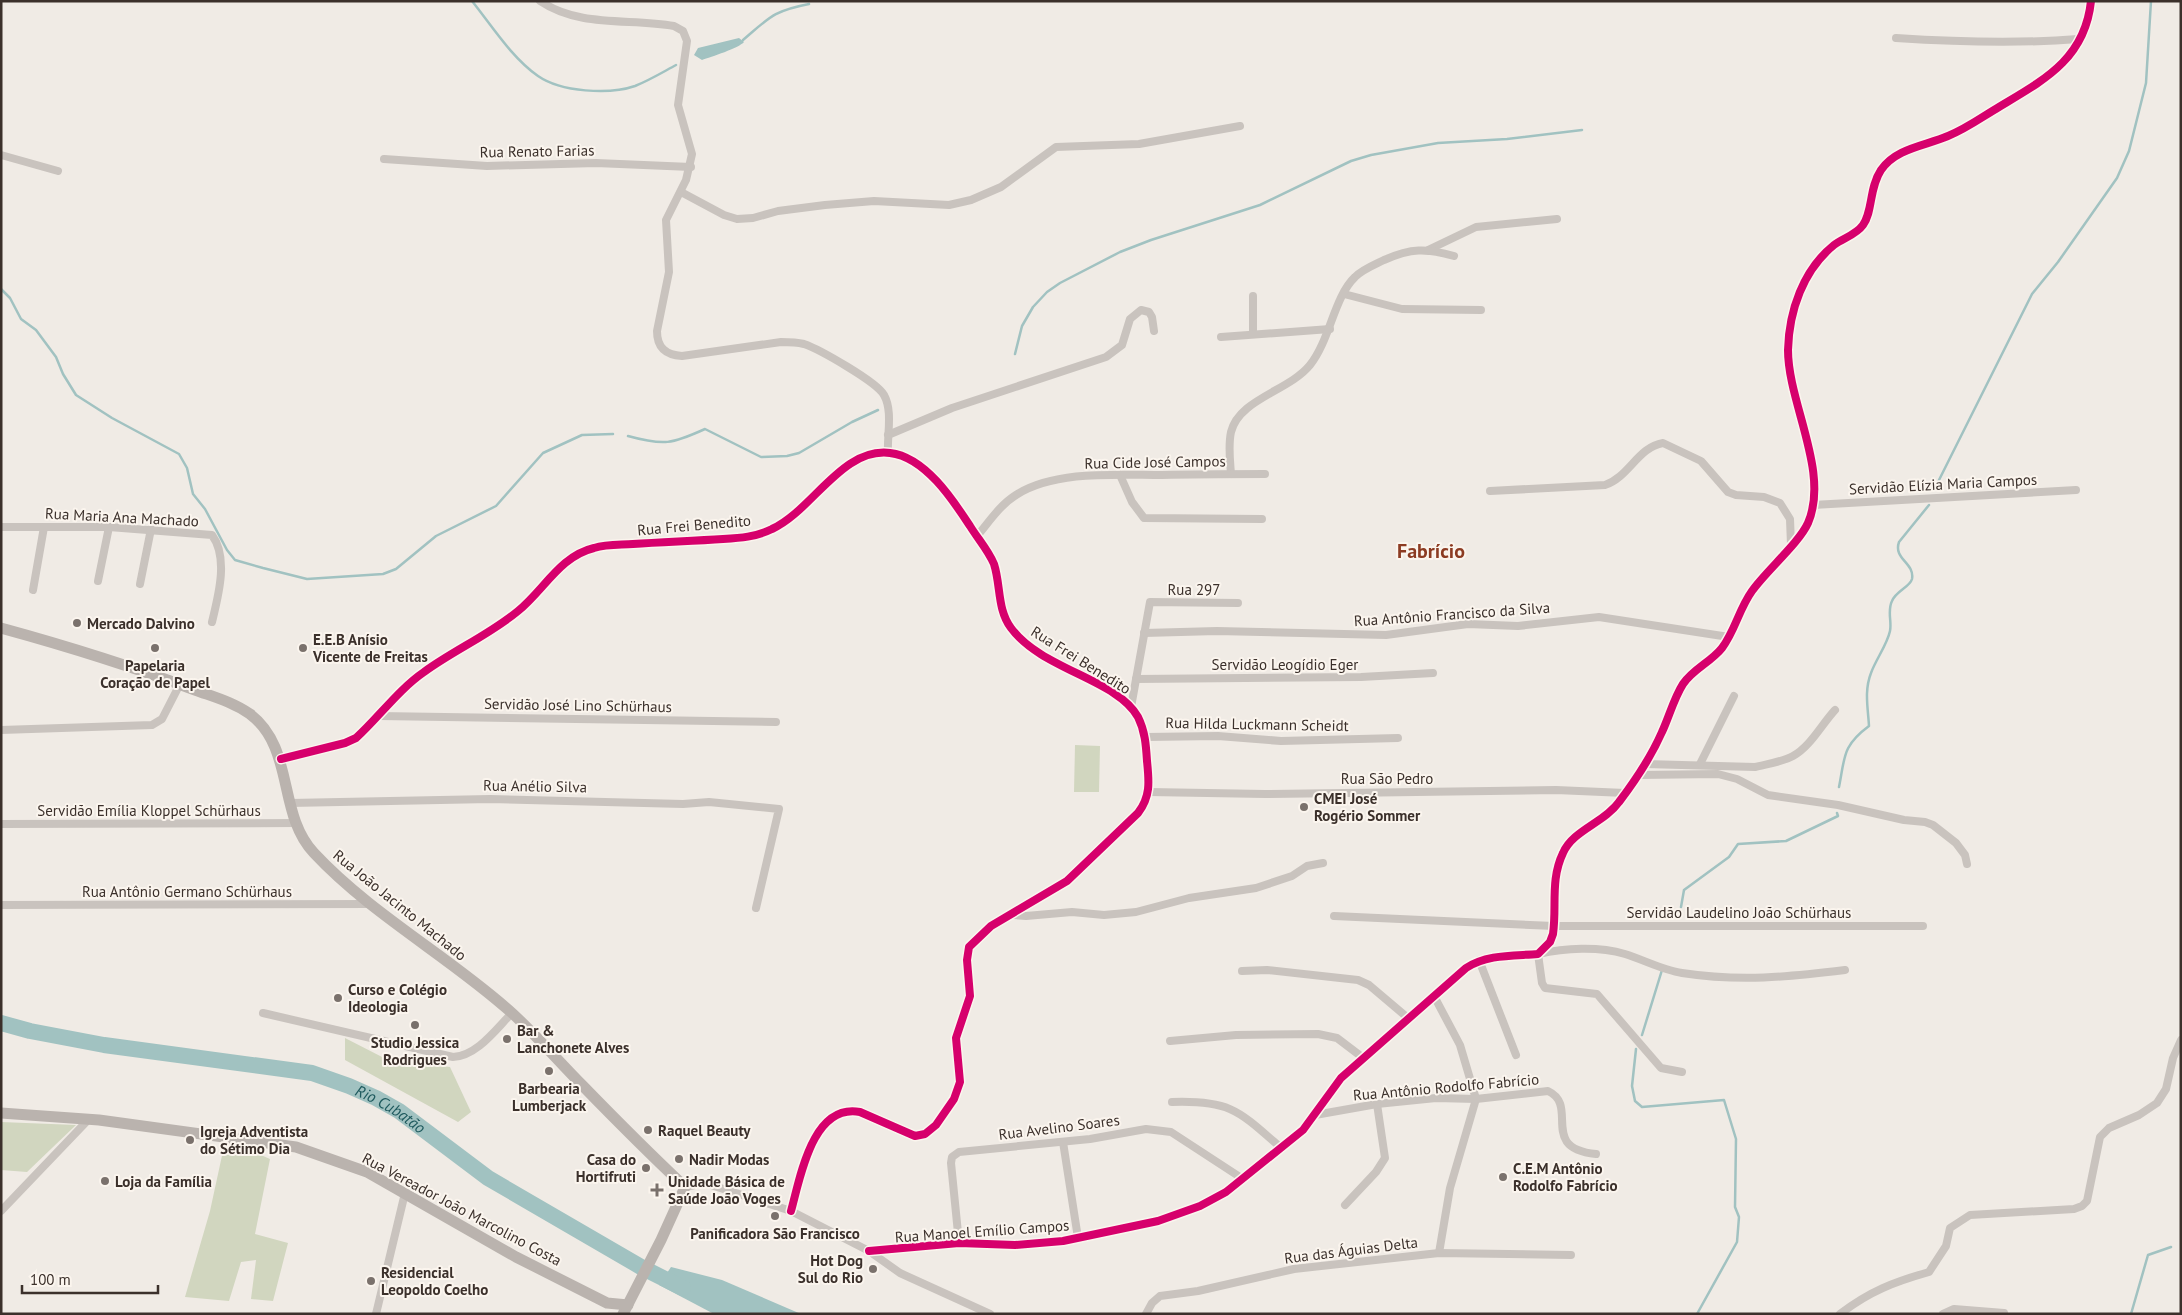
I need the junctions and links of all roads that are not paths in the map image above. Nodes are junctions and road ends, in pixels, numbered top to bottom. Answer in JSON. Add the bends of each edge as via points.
{"nodes":[{"id":1,"x":540,"y":1,"type":"edge"},
{"id":2,"x":2091,"y":1,"type":"edge"},
{"id":3,"x":1896,"y":38,"type":"dead end"},
{"id":4,"x":2078,"y":39,"type":"junction"},
{"id":5,"x":1240,"y":126,"type":"dead end"},
{"id":6,"x":1,"y":154,"type":"edge"},
{"id":7,"x":384,"y":159,"type":"dead end"},
{"id":8,"x":691,"y":166,"type":"junction"},
{"id":9,"x":58,"y":171,"type":"dead end"},
{"id":10,"x":681,"y":192,"type":"junction"},
{"id":11,"x":1557,"y":219,"type":"dead end"},
{"id":12,"x":1428,"y":250,"type":"junction"},
{"id":13,"x":1454,"y":256,"type":"dead end"},
{"id":14,"x":1344,"y":294,"type":"junction"},
{"id":15,"x":1253,"y":296,"type":"dead end"},
{"id":16,"x":1482,"y":310,"type":"dead end"},
{"id":17,"x":1330,"y":329,"type":"junction"},
{"id":18,"x":1154,"y":331,"type":"dead end"},
{"id":19,"x":1253,"y":334,"type":"junction"},
{"id":20,"x":1221,"y":336,"type":"dead end"},
{"id":21,"x":888,"y":436,"type":"junction"},
{"id":22,"x":888,"y":452,"type":"junction"},
{"id":23,"x":1231,"y":474,"type":"junction"},
{"id":24,"x":1264,"y":474,"type":"dead end"},
{"id":25,"x":1120,"y":475,"type":"junction"},
{"id":26,"x":2076,"y":490,"type":"dead end"},
{"id":27,"x":1490,"y":491,"type":"dead end"},
{"id":28,"x":1813,"y":505,"type":"junction"},
{"id":29,"x":1262,"y":518,"type":"dead end"},
{"id":30,"x":1,"y":527,"type":"edge"},
{"id":31,"x":44,"y":527,"type":"junction"},
{"id":32,"x":109,"y":527,"type":"junction"},
{"id":33,"x":151,"y":530,"type":"junction"},
{"id":34,"x":977,"y":536,"type":"junction"},
{"id":35,"x":1791,"y":545,"type":"junction"},
{"id":36,"x":98,"y":581,"type":"dead end"},
{"id":37,"x":140,"y":584,"type":"dead end"},
{"id":38,"x":33,"y":590,"type":"dead end"},
{"id":39,"x":1238,"y":603,"type":"dead end"},
{"id":40,"x":212,"y":622,"type":"dead end"},
{"id":41,"x":1,"y":628,"type":"edge"},
{"id":42,"x":1144,"y":633,"type":"junction"},
{"id":43,"x":1730,"y":637,"type":"junction"},
{"id":44,"x":1433,"y":672,"type":"dead end"},
{"id":45,"x":1136,"y":679,"type":"junction"},
{"id":46,"x":180,"y":684,"type":"junction"},
{"id":47,"x":1734,"y":696,"type":"dead end"},
{"id":48,"x":1131,"y":707,"type":"junction"},
{"id":49,"x":1835,"y":710,"type":"dead end"},
{"id":50,"x":379,"y":716,"type":"junction"},
{"id":51,"x":776,"y":722,"type":"dead end"},
{"id":52,"x":1,"y":730,"type":"edge"},
{"id":53,"x":1146,"y":737,"type":"junction"},
{"id":54,"x":1398,"y":738,"type":"dead end"},
{"id":55,"x":281,"y":759,"type":"junction"},
{"id":56,"x":1645,"y":764,"type":"junction"},
{"id":57,"x":1700,"y":764,"type":"junction"},
{"id":58,"x":1638,"y":775,"type":"junction"},
{"id":59,"x":1149,"y":792,"type":"junction"},
{"id":60,"x":1625,"y":793,"type":"junction"},
{"id":61,"x":290,"y":803,"type":"junction"},
{"id":62,"x":296,"y":823,"type":"junction"},
{"id":63,"x":1,"y":824,"type":"edge"},
{"id":64,"x":1322,"y":863,"type":"dead end"},
{"id":65,"x":1966,"y":864,"type":"dead end"},
{"id":66,"x":373,"y":904,"type":"junction"},
{"id":67,"x":1,"y":905,"type":"edge"},
{"id":68,"x":756,"y":908,"type":"dead end"},
{"id":69,"x":1014,"y":914,"type":"junction"},
{"id":70,"x":1334,"y":916,"type":"dead end"},
{"id":71,"x":1554,"y":926,"type":"junction"},
{"id":72,"x":1923,"y":926,"type":"dead end"},
{"id":73,"x":1538,"y":954,"type":"junction"},
{"id":74,"x":1479,"y":960,"type":"junction"},
{"id":75,"x":1845,"y":970,"type":"dead end"},
{"id":76,"x":1242,"y":971,"type":"dead end"},
{"id":77,"x":1434,"y":996,"type":"junction"},
{"id":78,"x":512,"y":1013,"type":"junction"},
{"id":79,"x":263,"y":1014,"type":"dead end"},
{"id":80,"x":1408,"y":1018,"type":"junction"},
{"id":81,"x":2181,"y":1040,"type":"edge"},
{"id":82,"x":1170,"y":1041,"type":"dead end"},
{"id":83,"x":1516,"y":1055,"type":"dead end"},
{"id":84,"x":1362,"y":1057,"type":"junction"},
{"id":85,"x":1682,"y":1072,"type":"dead end"},
{"id":86,"x":1476,"y":1099,"type":"junction"},
{"id":87,"x":1172,"y":1102,"type":"dead end"},
{"id":88,"x":1377,"y":1104,"type":"junction"},
{"id":89,"x":1,"y":1113,"type":"edge"},
{"id":90,"x":1316,"y":1115,"type":"junction"},
{"id":91,"x":89,"y":1119,"type":"junction"},
{"id":92,"x":1063,"y":1142,"type":"junction"},
{"id":93,"x":1280,"y":1147,"type":"junction"},
{"id":94,"x":1596,"y":1154,"type":"dead end"},
{"id":95,"x":1243,"y":1178,"type":"junction"},
{"id":96,"x":685,"y":1187,"type":"junction"},
{"id":97,"x":405,"y":1194,"type":"junction"},
{"id":98,"x":1346,"y":1205,"type":"dead end"},
{"id":99,"x":1,"y":1211,"type":"edge"},
{"id":100,"x":791,"y":1211,"type":"junction"},
{"id":101,"x":1078,"y":1238,"type":"junction"},
{"id":102,"x":959,"y":1243,"type":"junction"},
{"id":103,"x":869,"y":1252,"type":"junction"},
{"id":104,"x":1438,"y":1252,"type":"junction"},
{"id":105,"x":1571,"y":1255,"type":"dead end"},
{"id":106,"x":607,"y":1303,"type":"junction"},
{"id":107,"x":627,"y":1305,"type":"edge"},
{"id":108,"x":2004,"y":1313,"type":"edge"},
{"id":109,"x":376,"y":1314,"type":"edge"},
{"id":110,"x":616,"y":1314,"type":"edge"},
{"id":111,"x":990,"y":1314,"type":"edge"},
{"id":112,"x":1146,"y":1314,"type":"edge"},
{"id":113,"x":1840,"y":1314,"type":"edge"},
{"id":114,"x":1943,"y":1314,"type":"edge"}],
"edges":[{"from":1,"to":8,"type":"street","via":[[585,19],[667,25],[683,31],[686,48],[678,105],[690,144]]},
{"from":2,"to":4,"type":"street"},
{"from":3,"to":4,"type":"street","via":[[1987,43]]},
{"from":4,"to":28,"type":"street","via":[[2066,61],[2043,81],[1954,134],[1904,151],[1891,159],[1874,183],[1863,225],[1830,249],[1807,278],[1792,318],[1789,363],[1809,455]]},
{"from":5,"to":10,"type":"street","via":[[1139,144],[1056,147],[1008,182],[978,198],[958,204],[868,201],[737,219]]},
{"from":6,"to":9,"type":"street"},
{"from":7,"to":8,"type":"street","name":"Rua Renato Farias","via":[[487,166],[596,163]]},
{"from":8,"to":10,"type":"street"},
{"from":10,"to":21,"type":"street","via":[[666,223],[669,272],[657,331],[657,341],[662,349],[682,356],[781,342],[811,347],[869,380],[880,390],[887,403]]},
{"from":11,"to":12,"type":"street","via":[[1476,227]]},
{"from":12,"to":13,"type":"street"},
{"from":12,"to":14,"type":"street","via":[[1404,252],[1368,267],[1353,278]]},
{"from":14,"to":16,"type":"street","via":[[1402,309]]},
{"from":14,"to":17,"type":"street"},
{"from":15,"to":19,"type":"street"},
{"from":17,"to":19,"type":"street"},
{"from":17,"to":23,"type":"street","via":[[1305,371],[1249,406],[1238,417],[1230,441]]},
{"from":18,"to":21,"type":"street","via":[[1149,312],[1141,310],[1130,319],[1122,345],[1106,357],[952,408]]},
{"from":19,"to":20,"type":"street"},
{"from":21,"to":22,"type":"street"},
{"from":22,"to":34,"type":"street","name":"Rua Frei Benedito","via":[[905,457],[941,484]]},
{"from":22,"to":50,"type":"street","name":"Rua Frei Benedito","via":[[875,452],[851,463],[797,512],[762,533],[700,541],[604,546],[577,554],[520,609],[423,672]]},
{"from":23,"to":24,"type":"street","name":"Rua Cide José Campos"},
{"from":23,"to":25,"type":"street","name":"Rua Cide José Campos"},
{"from":25,"to":29,"type":"street","via":[[1132,502],[1144,518]]},
{"from":25,"to":34,"type":"street","name":"Rua Cide José Campos","via":[[1073,478],[1028,489],[1006,502]]},
{"from":26,"to":28,"type":"street","name":"Servidão Elízia Maria Campos"},
{"from":27,"to":35,"type":"street","via":[[1605,485],[1622,477],[1645,450],[1663,443],[1700,462],[1728,492],[1780,502],[1790,519]]},
{"from":28,"to":35,"type":"street","via":[[1806,527]]},
{"from":30,"to":31,"type":"street","name":"Rua Maria Ana Machado"},
{"from":31,"to":32,"type":"street","name":"Rua Maria Ana Machado"},
{"from":31,"to":38,"type":"street"},
{"from":32,"to":33,"type":"street","name":"Rua Maria Ana Machado"},
{"from":32,"to":36,"type":"street"},
{"from":33,"to":37,"type":"street"},
{"from":33,"to":40,"type":"street","name":"Rua Maria Ana Machado","via":[[212,535],[215,538],[220,589]]},
{"from":34,"to":48,"type":"street","name":"Rua Frei Benedito","via":[[995,568],[1004,616],[1018,637],[1035,652],[1117,696]]},
{"from":35,"to":43,"type":"street","via":[[1752,591],[1739,612]]},
{"from":39,"to":42,"type":"street","name":"Rua 297","via":[[1150,602]]},
{"from":41,"to":46,"type":"main road","name":"Rua João Jacinto Machado"},
{"from":42,"to":43,"type":"street","name":"Rua Antônio Francisco da Silva","via":[[1386,635],[1468,624],[1518,626],[1599,617]]},
{"from":42,"to":45,"type":"street"},
{"from":43,"to":56,"type":"street","via":[[1717,654],[1684,683]]},
{"from":44,"to":45,"type":"street","name":"Servidão Leogídio Eger","via":[[1361,677]]},
{"from":45,"to":48,"type":"street"},
{"from":46,"to":52,"type":"street","via":[[162,719],[152,725]]},
{"from":46,"to":55,"type":"main road","name":"Rua João Jacinto Machado","via":[[227,701],[248,713],[268,733]]},
{"from":47,"to":57,"type":"street"},
{"from":48,"to":53,"type":"street","name":"Rua Frei Benedito"},
{"from":49,"to":57,"type":"street","via":[[1793,756],[1755,767]]},
{"from":50,"to":51,"type":"street","name":"Servidão José Lino Schürhaus"},
{"from":50,"to":55,"type":"street","name":"Rua Frei Benedito","via":[[356,738],[345,743]]},
{"from":53,"to":54,"type":"street","name":"Rua Hilda Luckmann Scheidt","via":[[1218,736],[1281,741]]},
{"from":53,"to":59,"type":"street","name":"Rua Frei Benedito"},
{"from":55,"to":61,"type":"main road","name":"Rua João Jacinto Machado"},
{"from":56,"to":57,"type":"street"},
{"from":56,"to":58,"type":"street"},
{"from":58,"to":60,"type":"street"},
{"from":58,"to":65,"type":"street","via":[[1718,774],[1737,779],[1768,795],[1925,822],[1934,825],[1956,843],[1965,855]]},
{"from":59,"to":60,"type":"street","name":"Rua São Pedro","via":[[1265,794],[1556,790]]},
{"from":59,"to":69,"type":"street","via":[[1138,813],[1067,881]]},
{"from":60,"to":71,"type":"street","via":[[1608,815],[1576,837],[1563,851],[1554,881]]},
{"from":61,"to":62,"type":"main road","name":"Rua João Jacinto Machado"},
{"from":61,"to":68,"type":"street","name":"Rua Anélio Silva","via":[[490,799],[709,802],[779,809]]},
{"from":62,"to":63,"type":"street","name":"Servidão Emília Kloppel Schürhaus"},
{"from":62,"to":66,"type":"main road","name":"Rua João Jacinto Machado","via":[[314,853]]},
{"from":64,"to":69,"type":"street","via":[[1307,866],[1292,876],[1256,888],[1189,898],[1136,912]]},
{"from":66,"to":67,"type":"street","name":"Rua Antônio Germano Schürhaus"},
{"from":66,"to":78,"type":"main road","name":"Rua João Jacinto Machado"},
{"from":69,"to":100,"type":"street","via":[[991,926],[969,947],[970,996],[956,1038],[960,1082],[954,1099],[936,1125],[925,1134],[915,1136],[860,1112],[836,1115],[823,1126],[811,1146]]},
{"from":70,"to":71,"type":"street","name":"Servidão Laudelino João Schürhaus"},
{"from":71,"to":72,"type":"street","name":"Servidão Laudelino João Schürhaus"},
{"from":71,"to":73,"type":"street","via":[[1550,940]]},
{"from":73,"to":74,"type":"street"},
{"from":73,"to":75,"type":"street","via":[[1558,950],[1610,951],[1674,971],[1729,979],[1780,978]]},
{"from":73,"to":85,"type":"street","via":[[1545,988],[1597,994],[1661,1068]]},
{"from":74,"to":77,"type":"street","name":"Rua Manoel Emílio Campos"},
{"from":74,"to":83,"type":"street"},
{"from":76,"to":80,"type":"street","via":[[1267,970],[1358,980],[1369,985]]},
{"from":77,"to":80,"type":"street","name":"Rua Manoel Emílio Campos"},
{"from":77,"to":86,"type":"street","via":[[1460,1045]]},
{"from":78,"to":79,"type":"street","via":[[475,1048],[453,1057]]},
{"from":78,"to":96,"type":"main road","name":"Rua João Jacinto Machado"},
{"from":80,"to":84,"type":"street","name":"Rua Manoel Emílio Campos"},
{"from":81,"to":113,"type":"street","via":[[2166,1089],[2157,1103],[2139,1116],[2109,1128],[2100,1137],[2087,1201],[2082,1206],[1970,1215],[1950,1228],[1946,1246],[1929,1272],[1897,1280],[1864,1296]]},
{"from":82,"to":84,"type":"street","via":[[1236,1035],[1318,1034],[1337,1038]]},
{"from":84,"to":90,"type":"street","name":"Rua Manoel Emílio Campos","via":[[1340,1078]]},
{"from":86,"to":88,"type":"street","name":"Rua Antônio Rodolfo Fabrício","via":[[1436,1098]]},
{"from":86,"to":94,"type":"street","name":"Rua Antônio Rodolfo Fabrício","via":[[1548,1091],[1560,1102],[1564,1138],[1571,1148]]},
{"from":86,"to":104,"type":"street","via":[[1448,1196]]},
{"from":87,"to":93,"type":"street","via":[[1205,1102],[1229,1107]]},
{"from":88,"to":90,"type":"street","name":"Rua Antônio Rodolfo Fabrício"},
{"from":88,"to":98,"type":"street","via":[[1385,1158]]},
{"from":89,"to":91,"type":"main road","name":"Rua Vereador João Marcolino Costa"},
{"from":90,"to":93,"type":"street","name":"Rua Manoel Emílio Campos","via":[[1303,1130]]},
{"from":91,"to":97,"type":"main road","name":"Rua Vereador João Marcolino Costa","via":[[296,1147],[367,1172]]},
{"from":91,"to":99,"type":"street"},
{"from":92,"to":95,"type":"street","name":"Rua Avelino Soares","via":[[1156,1129],[1176,1135]]},
{"from":92,"to":101,"type":"street"},
{"from":92,"to":102,"type":"street","name":"Rua Avelino Soares","via":[[954,1155],[951,1163]]},
{"from":93,"to":95,"type":"street","name":"Rua Manoel Emílio Campos"},
{"from":95,"to":101,"type":"street","name":"Rua Manoel Emílio Campos","via":[[1217,1198],[1179,1215]]},
{"from":96,"to":100,"type":"street","via":[[705,1183]]},
{"from":96,"to":107,"type":"main road"},
{"from":97,"to":106,"type":"main road","name":"Rua Vereador João Marcolino Costa","via":[[516,1257]]},
{"from":97,"to":109,"type":"street"},
{"from":100,"to":103,"type":"street"},
{"from":101,"to":102,"type":"street","name":"Rua Manoel Emílio Campos","via":[[1027,1244]]},
{"from":102,"to":103,"type":"street","name":"Rua Manoel Emílio Campos"},
{"from":103,"to":111,"type":"street","via":[[900,1273]]},
{"from":104,"to":105,"type":"street","name":"Rua das Águias Delta"},
{"from":104,"to":112,"type":"street","name":"Rua das Águias Delta","via":[[1294,1269],[1160,1296]]},
{"from":106,"to":107,"type":"main road","name":"Rua Vereador João Marcolino Costa"},
{"from":106,"to":110,"type":"main road","name":"Rua Vereador João Marcolino Costa"},
{"from":108,"to":114,"type":"street","via":[[1954,1309]]}]}
